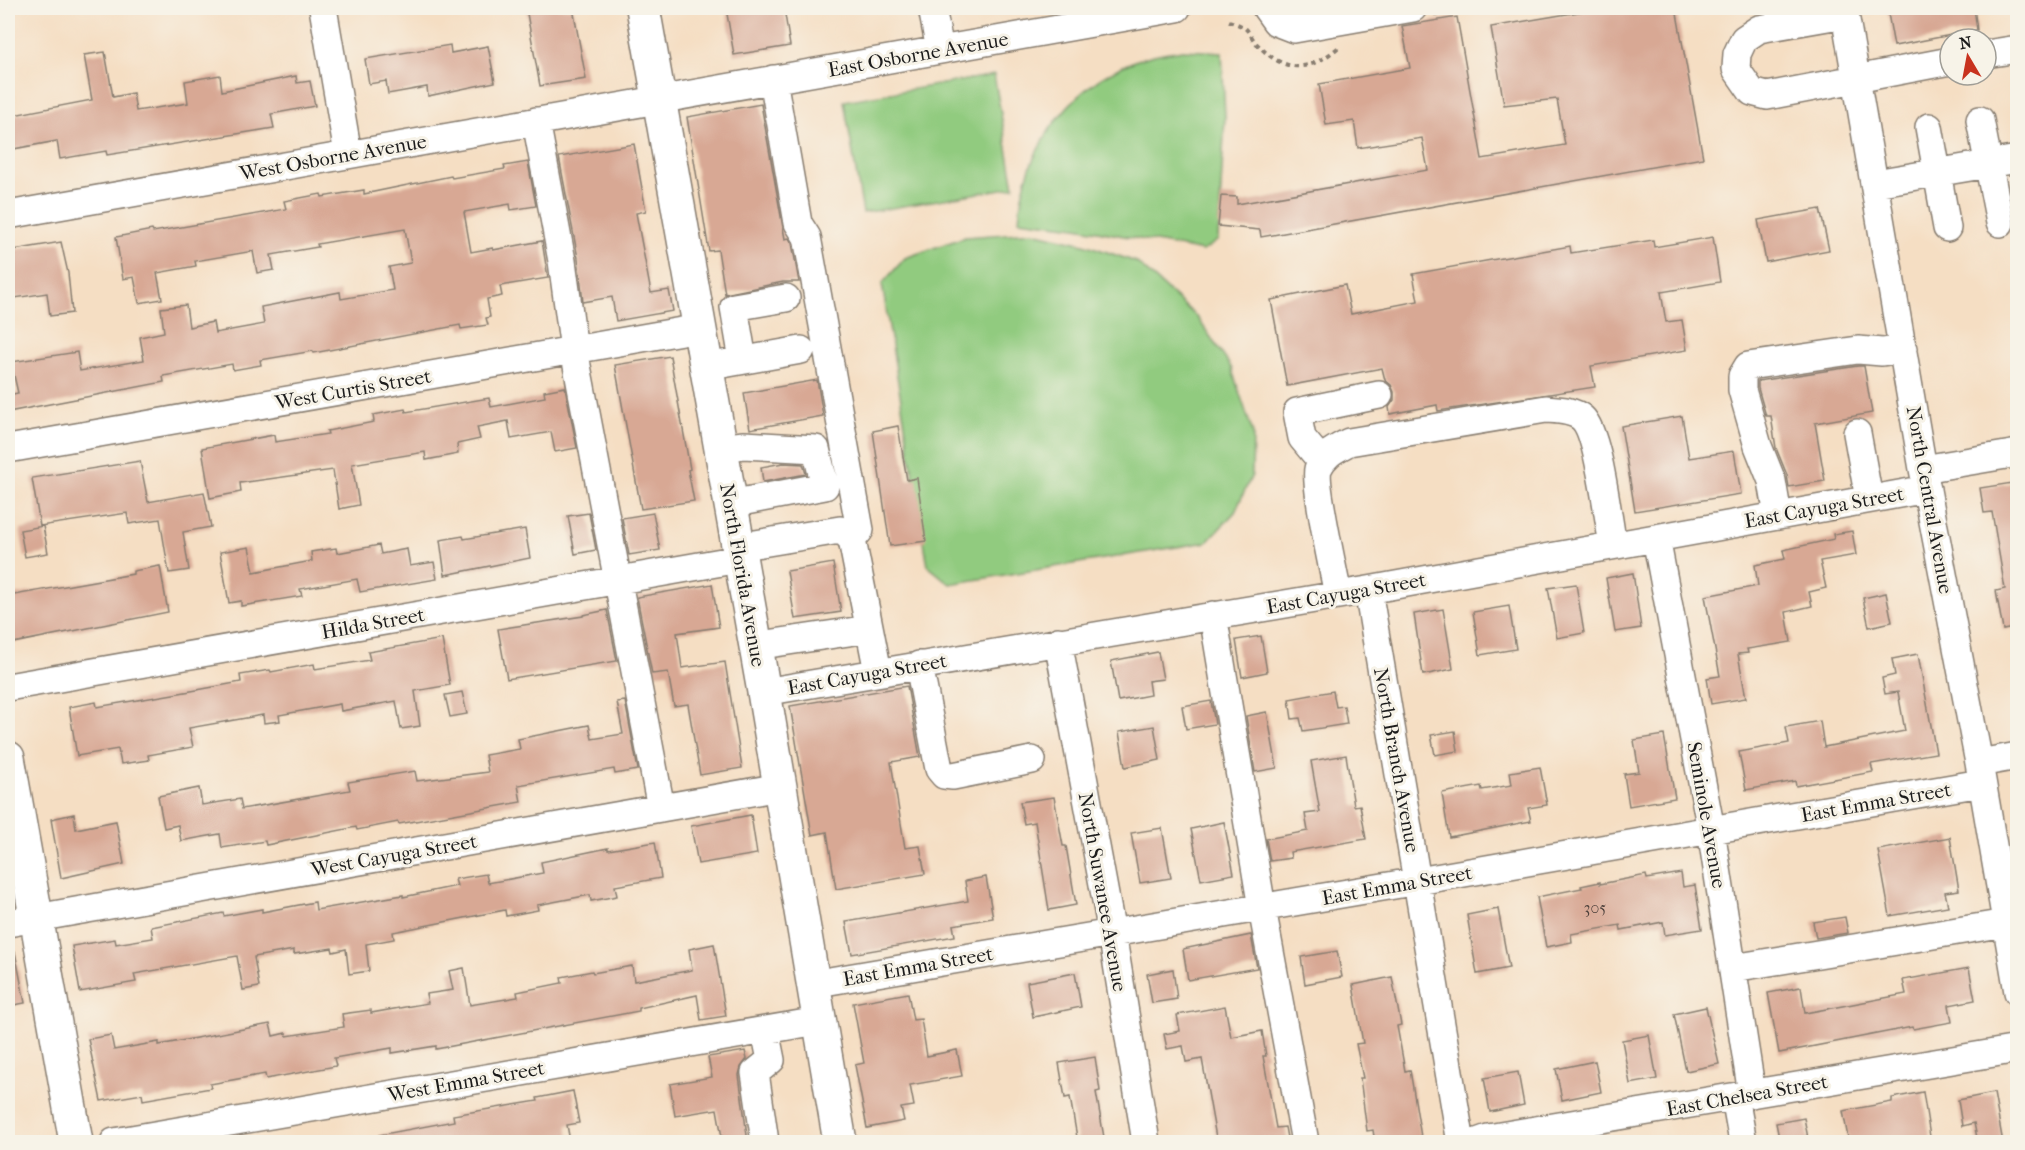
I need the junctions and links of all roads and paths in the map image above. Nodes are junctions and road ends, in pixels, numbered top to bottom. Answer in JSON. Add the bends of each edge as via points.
{"nodes":[{"id":1,"x":323,"y":8,"type":"edge"},
{"id":2,"x":643,"y":8,"type":"edge"},
{"id":3,"x":932,"y":8,"type":"edge"},
{"id":4,"x":1177,"y":8,"type":"edge"},
{"id":5,"x":1266,"y":8,"type":"edge"},
{"id":6,"x":1413,"y":8,"type":"edge"},
{"id":7,"x":1845,"y":11,"type":"edge"},
{"id":8,"x":1083,"y":16,"type":"edge"},
{"id":9,"x":2018,"y":49,"type":"edge"},
{"id":10,"x":940,"y":50,"type":"junction"},
{"id":11,"x":1998,"y":52,"type":"edge"},
{"id":12,"x":1938,"y":63,"type":"edge"},
{"id":13,"x":773,"y":79,"type":"junction"},
{"id":14,"x":1857,"y":80,"type":"junction"},
{"id":15,"x":658,"y":99,"type":"junction"},
{"id":16,"x":1980,"y":120,"type":"dead end"},
{"id":17,"x":536,"y":121,"type":"junction"},
{"id":18,"x":1929,"y":127,"type":"dead end"},
{"id":19,"x":348,"y":154,"type":"junction"},
{"id":20,"x":2018,"y":159,"type":"edge"},
{"id":21,"x":1989,"y":164,"type":"junction"},
{"id":22,"x":1937,"y":173,"type":"junction"},
{"id":23,"x":1875,"y":183,"type":"junction"},
{"id":24,"x":8,"y":215,"type":"edge"},
{"id":25,"x":2000,"y":223,"type":"dead end"},
{"id":26,"x":1947,"y":228,"type":"dead end"},
{"id":27,"x":786,"y":298,"type":"dead end"},
{"id":28,"x":699,"y":328,"type":"junction"},
{"id":29,"x":574,"y":350,"type":"junction"},
{"id":30,"x":801,"y":350,"type":"dead end"},
{"id":31,"x":1903,"y":350,"type":"junction"},
{"id":32,"x":743,"y":360,"type":"junction"},
{"id":33,"x":706,"y":367,"type":"junction"},
{"id":34,"x":1379,"y":395,"type":"dead end"},
{"id":35,"x":1857,"y":433,"type":"dead end"},
{"id":36,"x":720,"y":448,"type":"junction"},
{"id":37,"x":8,"y":449,"type":"edge"},
{"id":38,"x":2018,"y":453,"type":"edge"},
{"id":39,"x":1322,"y":462,"type":"junction"},
{"id":40,"x":1925,"y":479,"type":"junction"},
{"id":41,"x":1869,"y":499,"type":"junction"},
{"id":42,"x":730,"y":504,"type":"junction"},
{"id":43,"x":1778,"y":516,"type":"junction"},
{"id":44,"x":1656,"y":538,"type":"junction"},
{"id":45,"x":852,"y":540,"type":"junction"},
{"id":46,"x":1613,"y":545,"type":"junction"},
{"id":47,"x":738,"y":553,"type":"junction"},
{"id":48,"x":618,"y":580,"type":"junction"},
{"id":49,"x":1368,"y":590,"type":"junction"},
{"id":50,"x":1338,"y":595,"type":"junction"},
{"id":51,"x":1212,"y":615,"type":"junction"},
{"id":52,"x":869,"y":629,"type":"junction"},
{"id":53,"x":1058,"y":641,"type":"junction"},
{"id":54,"x":755,"y":646,"type":"junction"},
{"id":55,"x":919,"y":665,"type":"junction"},
{"id":56,"x":878,"y":672,"type":"junction"},
{"id":57,"x":8,"y":687,"type":"edge"},
{"id":58,"x":764,"y":692,"type":"junction"},
{"id":59,"x":2018,"y":756,"type":"edge"},
{"id":60,"x":8,"y":758,"type":"edge"},
{"id":61,"x":1032,"y":760,"type":"dead end"},
{"id":62,"x":1980,"y":773,"type":"junction"},
{"id":63,"x":780,"y":788,"type":"junction"},
{"id":64,"x":661,"y":808,"type":"junction"},
{"id":65,"x":1711,"y":830,"type":"junction"},
{"id":66,"x":1418,"y":881,"type":"junction"},
{"id":67,"x":1262,"y":908,"type":"junction"},
{"id":68,"x":21,"y":921,"type":"edge"},
{"id":69,"x":2006,"y":923,"type":"junction"},
{"id":70,"x":1112,"y":933,"type":"junction"},
{"id":71,"x":1733,"y":968,"type":"junction"},
{"id":72,"x":812,"y":984,"type":"junction"},
{"id":73,"x":2018,"y":992,"type":"edge"},
{"id":74,"x":818,"y":1020,"type":"junction"},
{"id":75,"x":765,"y":1030,"type":"junction"},
{"id":76,"x":2018,"y":1048,"type":"edge"},
{"id":77,"x":1743,"y":1095,"type":"junction"},
{"id":78,"x":76,"y":1143,"type":"edge"},
{"id":79,"x":114,"y":1143,"type":"edge"},
{"id":80,"x":765,"y":1143,"type":"edge"},
{"id":81,"x":840,"y":1143,"type":"edge"},
{"id":82,"x":1146,"y":1143,"type":"edge"},
{"id":83,"x":1305,"y":1143,"type":"edge"},
{"id":84,"x":1458,"y":1143,"type":"edge"},
{"id":85,"x":1477,"y":1143,"type":"edge"},
{"id":86,"x":1743,"y":1143,"type":"edge"}],
"edges":[{"from":1,"to":19,"type":"street"},
{"from":2,"to":15,"type":"main road","name":"North Florida Avenue"},
{"from":3,"to":10,"type":"street"},
{"from":4,"to":8,"type":"street","name":"East Osborne Avenue"},
{"from":5,"to":6,"type":"street","via":[[1276,22],[1294,29]]},
{"from":7,"to":14,"type":"street","name":"North Central Avenue"},
{"from":7,"to":14,"type":"street","via":[[1759,29],[1744,39],[1736,69],[1752,92],[1767,96]]},
{"from":8,"to":10,"type":"street","name":"East Osborne Avenue"},
{"from":9,"to":11,"type":"street"},
{"from":10,"to":13,"type":"street","name":"East Osborne Avenue"},
{"from":12,"to":14,"type":"street"},
{"from":13,"to":15,"type":"street","name":"East Osborne Avenue"},
{"from":13,"to":45,"type":"street","via":[[798,223],[807,237],[860,530]]},
{"from":14,"to":23,"type":"street","name":"North Central Avenue"},
{"from":15,"to":17,"type":"street","name":"West Osborne Avenue"},
{"from":15,"to":28,"type":"main road","name":"North Florida Avenue"},
{"from":16,"to":21,"type":"street"},
{"from":17,"to":19,"type":"street","name":"West Osborne Avenue"},
{"from":17,"to":29,"type":"street"},
{"from":18,"to":22,"type":"street"},
{"from":19,"to":24,"type":"street","name":"West Osborne Avenue"},
{"from":20,"to":21,"type":"street"},
{"from":21,"to":22,"type":"street"},
{"from":21,"to":25,"type":"street"},
{"from":22,"to":23,"type":"street"},
{"from":22,"to":26,"type":"street"},
{"from":23,"to":31,"type":"street","name":"North Central Avenue"},
{"from":27,"to":32,"type":"street","via":[[734,307]]},
{"from":28,"to":29,"type":"street","name":"West Curtis Street"},
{"from":28,"to":33,"type":"main road","name":"North Florida Avenue"},
{"from":29,"to":37,"type":"street","name":"West Curtis Street"},
{"from":29,"to":48,"type":"street"},
{"from":30,"to":32,"type":"street"},
{"from":31,"to":40,"type":"street","name":"North Central Avenue"},
{"from":31,"to":43,"type":"street","via":[[1858,350],[1748,366],[1742,376],[1742,390],[1772,481]]},
{"from":32,"to":33,"type":"street"},
{"from":33,"to":36,"type":"main road","name":"North Florida Avenue"},
{"from":34,"to":39,"type":"street","via":[[1297,412],[1302,438]]},
{"from":35,"to":41,"type":"street"},
{"from":36,"to":42,"type":"main road","name":"North Florida Avenue"},
{"from":36,"to":42,"type":"street","via":[[744,445],[816,449],[825,486]]},
{"from":38,"to":40,"type":"street","name":"East Cayuga Street"},
{"from":39,"to":46,"type":"street","via":[[1326,454],[1349,442],[1546,409],[1569,411],[1583,419],[1594,440]]},
{"from":39,"to":50,"type":"street","via":[[1319,489]]},
{"from":40,"to":41,"type":"street","name":"East Cayuga Street"},
{"from":40,"to":62,"type":"street","name":"North Central Avenue"},
{"from":41,"to":43,"type":"street","name":"East Cayuga Street"},
{"from":42,"to":47,"type":"main road","name":"North Florida Avenue"},
{"from":43,"to":44,"type":"street","name":"East Cayuga Street"},
{"from":44,"to":46,"type":"street","name":"East Cayuga Street"},
{"from":44,"to":65,"type":"street","name":"Seminole Avenue"},
{"from":45,"to":47,"type":"street","name":"Hilda Street","via":[[840,530]]},
{"from":45,"to":52,"type":"street"},
{"from":46,"to":49,"type":"street","name":"East Cayuga Street"},
{"from":47,"to":48,"type":"street","name":"Hilda Street"},
{"from":47,"to":54,"type":"main road","name":"North Florida Avenue"},
{"from":48,"to":57,"type":"street","name":"Hilda Street"},
{"from":48,"to":64,"type":"street"},
{"from":49,"to":50,"type":"street","name":"East Cayuga Street"},
{"from":49,"to":66,"type":"street","name":"North Branch Avenue"},
{"from":50,"to":51,"type":"street","name":"East Cayuga Street"},
{"from":51,"to":53,"type":"street","name":"East Cayuga Street"},
{"from":51,"to":67,"type":"street"},
{"from":52,"to":54,"type":"street"},
{"from":52,"to":56,"type":"street"},
{"from":53,"to":55,"type":"street","name":"East Cayuga Street"},
{"from":53,"to":70,"type":"street","name":"North Suwanee Avenue"},
{"from":54,"to":58,"type":"main road","name":"North Florida Avenue"},
{"from":55,"to":56,"type":"street","name":"East Cayuga Street"},
{"from":55,"to":61,"type":"street","via":[[939,769],[944,775]]},
{"from":56,"to":58,"type":"street","name":"East Cayuga Street"},
{"from":58,"to":63,"type":"main road","name":"North Florida Avenue"},
{"from":59,"to":62,"type":"street","name":"East Emma Street"},
{"from":60,"to":68,"type":"main road"},
{"from":62,"to":65,"type":"street","name":"East Emma Street"},
{"from":62,"to":69,"type":"street","name":"North Central Avenue"},
{"from":63,"to":64,"type":"street","name":"West Cayuga Street"},
{"from":63,"to":72,"type":"main road","name":"North Florida Avenue"},
{"from":64,"to":68,"type":"street","name":"West Cayuga Street"},
{"from":65,"to":66,"type":"street","name":"East Emma Street"},
{"from":65,"to":71,"type":"street","name":"Seminole Avenue"},
{"from":66,"to":67,"type":"street","name":"East Emma Street"},
{"from":66,"to":84,"type":"street","name":"North Branch Avenue"},
{"from":67,"to":70,"type":"street","name":"East Emma Street"},
{"from":67,"to":83,"type":"street"},
{"from":68,"to":78,"type":"main road"},
{"from":69,"to":71,"type":"street"},
{"from":69,"to":73,"type":"street","name":"North Central Avenue"},
{"from":70,"to":72,"type":"street","name":"East Emma Street"},
{"from":70,"to":82,"type":"street","name":"North Suwanee Avenue"},
{"from":71,"to":77,"type":"street","name":"Seminole Avenue"},
{"from":72,"to":74,"type":"main road","name":"North Florida Avenue"},
{"from":74,"to":75,"type":"street","name":"West Emma Street"},
{"from":74,"to":81,"type":"main road","name":"North Florida Avenue"},
{"from":75,"to":79,"type":"street","name":"West Emma Street"},
{"from":75,"to":80,"type":"street","via":[[771,1060],[755,1073]]},
{"from":76,"to":77,"type":"street","name":"East Chelsea Street"},
{"from":77,"to":85,"type":"street","name":"East Chelsea Street"},
{"from":77,"to":86,"type":"street","name":"Seminole Avenue"}]}
